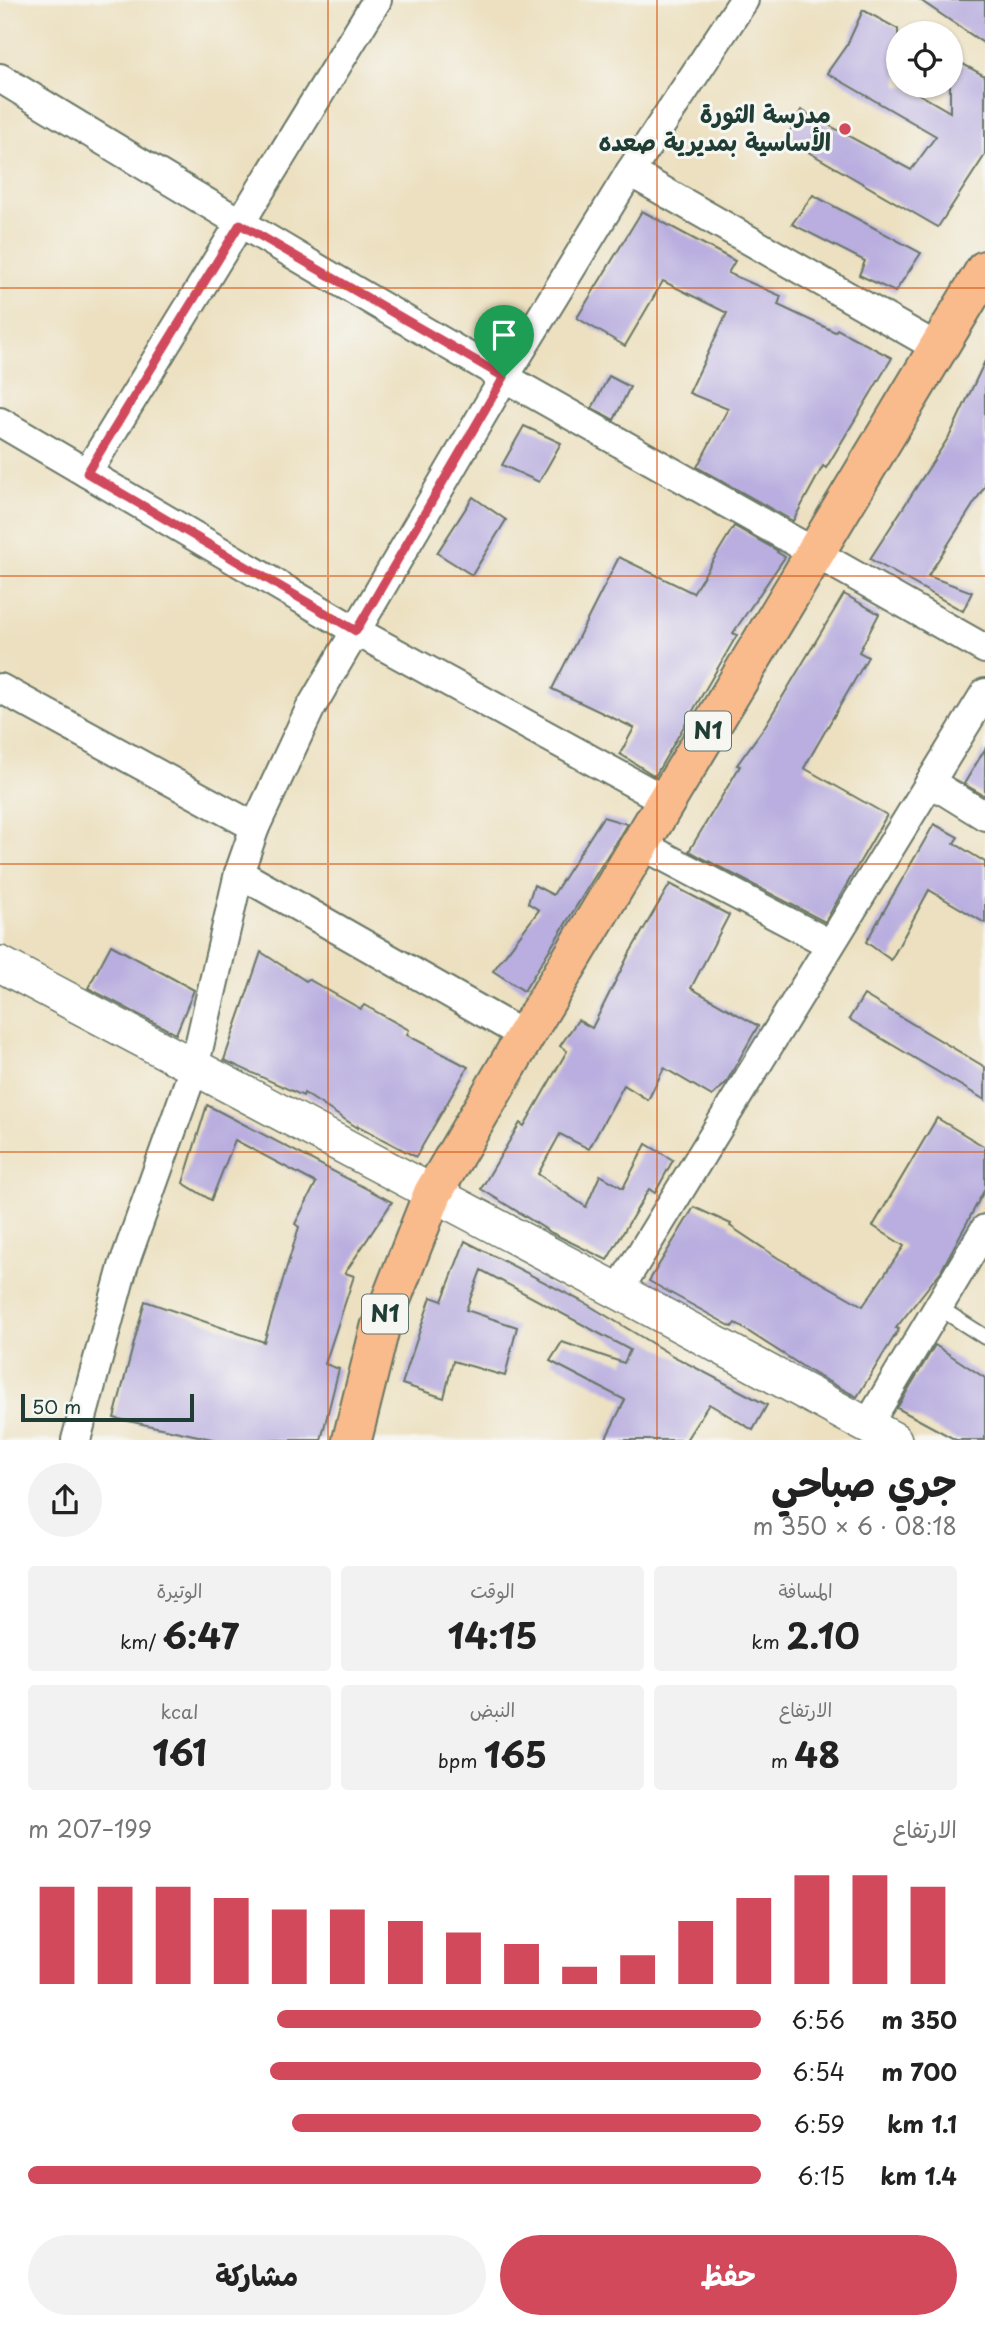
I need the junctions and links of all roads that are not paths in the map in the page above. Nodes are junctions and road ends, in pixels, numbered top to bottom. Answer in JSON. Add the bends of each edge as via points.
{"nodes":[{"id":1,"x":377,"y":0,"type":"edge"},
{"id":2,"x":744,"y":0,"type":"edge"},
{"id":3,"x":0,"y":78,"type":"edge"},
{"id":4,"x":630,"y":172,"type":"junction"},
{"id":5,"x":240,"y":224,"type":"junction"},
{"id":6,"x":981,"y":286,"type":"edge"},
{"id":7,"x":938,"y":348,"type":"junction"},
{"id":8,"x":504,"y":377,"type":"junction"},
{"id":9,"x":0,"y":422,"type":"edge"},
{"id":10,"x":87,"y":473,"type":"junction"},
{"id":11,"x":816,"y":551,"type":"junction"},
{"id":12,"x":356,"y":631,"type":"junction"},
{"id":13,"x":985,"y":649,"type":"edge"},
{"id":14,"x":0,"y":688,"type":"edge"},
{"id":15,"x":985,"y":693,"type":"edge"},
{"id":16,"x":930,"y":782,"type":"junction"},
{"id":17,"x":666,"y":801,"type":"junction"},
{"id":18,"x":985,"y":816,"type":"edge"},
{"id":19,"x":255,"y":827,"type":"junction"},
{"id":20,"x":640,"y":844,"type":"junction"},
{"id":21,"x":239,"y":873,"type":"junction"},
{"id":22,"x":830,"y":944,"type":"junction"},
{"id":23,"x":0,"y":964,"type":"edge"},
{"id":24,"x":525,"y":1036,"type":"junction"},
{"id":25,"x":194,"y":1068,"type":"junction"},
{"id":26,"x":433,"y":1193,"type":"junction"},
{"id":27,"x":985,"y":1230,"type":"edge"},
{"id":28,"x":618,"y":1291,"type":"junction"},
{"id":29,"x":938,"y":1307,"type":"junction"},
{"id":30,"x":985,"y":1337,"type":"edge"},
{"id":31,"x":880,"y":1433,"type":"edge"},
{"id":32,"x":76,"y":1440,"type":"edge"},
{"id":33,"x":352,"y":1440,"type":"edge"}],
"edges":[{"from":1,"to":5,"type":"street"},
{"from":2,"to":4,"type":"street"},
{"from":3,"to":5,"type":"street"},
{"from":4,"to":7,"type":"street"},
{"from":4,"to":8,"type":"street"},
{"from":5,"to":8,"type":"street"},
{"from":5,"to":10,"type":"street"},
{"from":6,"to":7,"type":"highway","number":"N1"},
{"from":7,"to":11,"type":"highway","number":"N1"},
{"from":8,"to":11,"type":"street"},
{"from":8,"to":12,"type":"street"},
{"from":9,"to":10,"type":"street"},
{"from":10,"to":12,"type":"street"},
{"from":11,"to":13,"type":"street"},
{"from":11,"to":17,"type":"highway","number":"N1"},
{"from":12,"to":17,"type":"street"},
{"from":12,"to":19,"type":"street","via":[[310,709]]},
{"from":14,"to":19,"type":"street"},
{"from":15,"to":16,"type":"street"},
{"from":16,"to":18,"type":"street"},
{"from":16,"to":22,"type":"street"},
{"from":17,"to":20,"type":"highway","number":"N1"},
{"from":19,"to":21,"type":"street"},
{"from":20,"to":22,"type":"street"},
{"from":20,"to":24,"type":"highway","number":"N1"},
{"from":21,"to":24,"type":"street"},
{"from":21,"to":25,"type":"street"},
{"from":22,"to":28,"type":"street"},
{"from":23,"to":25,"type":"street"},
{"from":24,"to":26,"type":"highway","number":"N1"},
{"from":25,"to":26,"type":"street"},
{"from":25,"to":32,"type":"street","via":[[122,1267]]},
{"from":26,"to":28,"type":"street"},
{"from":26,"to":33,"type":"highway","number":"N1","via":[[380,1328]]},
{"from":27,"to":29,"type":"street"},
{"from":28,"to":31,"type":"street"},
{"from":29,"to":30,"type":"lane"},
{"from":29,"to":31,"type":"street"}]}
